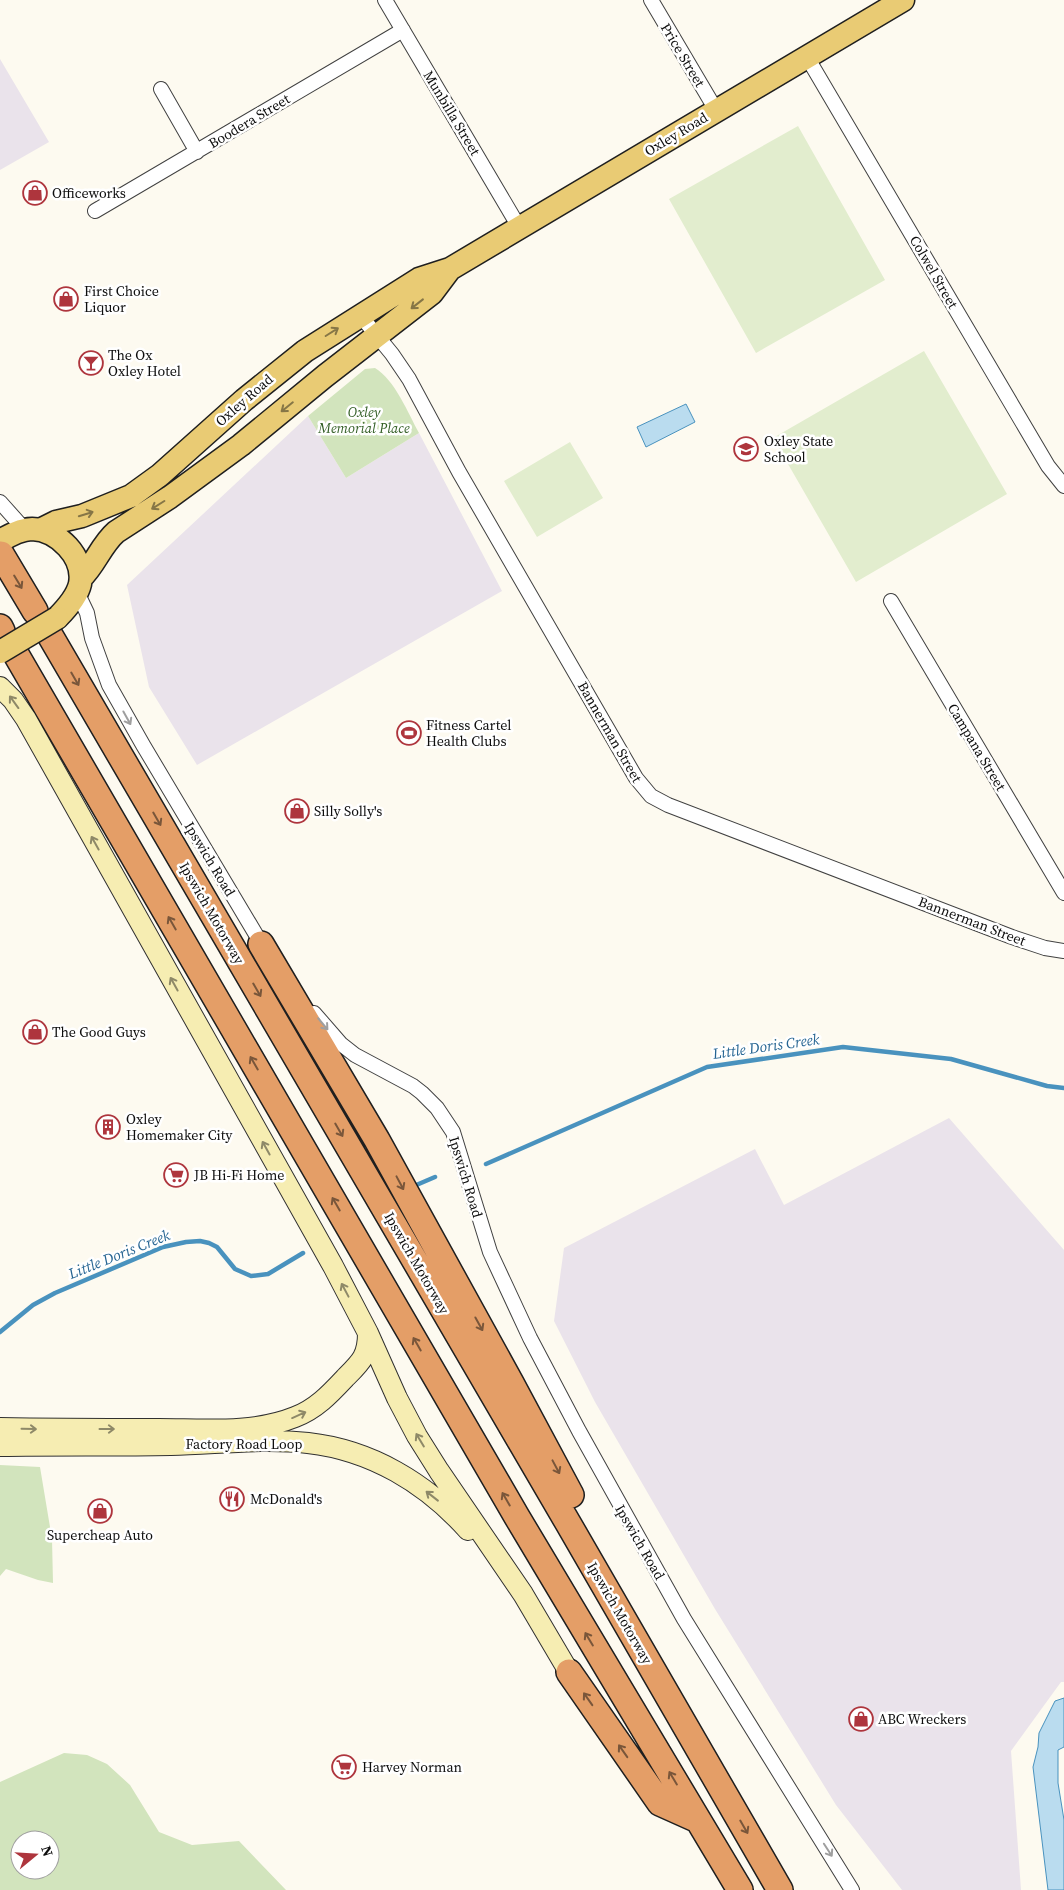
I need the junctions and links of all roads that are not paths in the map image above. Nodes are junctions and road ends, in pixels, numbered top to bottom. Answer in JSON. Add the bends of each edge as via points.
{"nodes":[{"id":1,"x":386,"y":0,"type":"edge"},
{"id":2,"x":651,"y":0,"type":"edge"},
{"id":3,"x":903,"y":0,"type":"edge"},
{"id":4,"x":403,"y":30,"type":"junction"},
{"id":5,"x":807,"y":57,"type":"junction"},
{"id":6,"x":161,"y":89,"type":"dead end"},
{"id":7,"x":716,"y":110,"type":"junction"},
{"id":8,"x":197,"y":152,"type":"junction"},
{"id":9,"x":95,"y":211,"type":"dead end"},
{"id":10,"x":519,"y":227,"type":"junction"},
{"id":11,"x":450,"y":269,"type":"junction"},
{"id":12,"x":360,"y":315,"type":"junction"},
{"id":13,"x":377,"y":335,"type":"junction"},
{"id":14,"x":1064,"y":486,"type":"edge"},
{"id":15,"x":0,"y":502,"type":"edge"},
{"id":16,"x":15,"y":538,"type":"edge"},
{"id":17,"x":79,"y":585,"type":"junction"},
{"id":18,"x":890,"y":601,"type":"dead end"},
{"id":19,"x":48,"y":622,"type":"junction"},
{"id":20,"x":5,"y":642,"type":"edge"},
{"id":21,"x":0,"y":686,"type":"edge"},
{"id":22,"x":1064,"y":892,"type":"edge"},
{"id":23,"x":260,"y":944,"type":"junction"},
{"id":24,"x":1064,"y":951,"type":"edge"},
{"id":25,"x":368,"y":1333,"type":"junction"},
{"id":26,"x":0,"y":1428,"type":"edge"},
{"id":27,"x":0,"y":1446,"type":"edge"},
{"id":28,"x":569,"y":1672,"type":"junction"},
{"id":29,"x":719,"y":1785,"type":"junction"},
{"id":30,"x":698,"y":1820,"type":"junction"},
{"id":31,"x":740,"y":1890,"type":"edge"},
{"id":32,"x":780,"y":1890,"type":"edge"},
{"id":33,"x":852,"y":1890,"type":"edge"}],
"edges":[{"from":1,"to":4,"type":"street","name":"Munbilla Street"},
{"from":2,"to":7,"type":"street","name":"Price Street"},
{"from":3,"to":5,"type":"main road","name":"Oxley Road"},
{"from":4,"to":8,"type":"street","name":"Boodera Street"},
{"from":4,"to":10,"type":"street","name":"Munbilla Street"},
{"from":5,"to":7,"type":"main road","name":"Oxley Road"},
{"from":5,"to":14,"type":"street","name":"Colwel Street","via":[[1048,466]]},
{"from":6,"to":8,"type":"street"},
{"from":7,"to":10,"type":"main road","name":"Oxley Road"},
{"from":8,"to":9,"type":"street","name":"Boodera Street"},
{"from":10,"to":11,"type":"main road","name":"Oxley Road"},
{"from":11,"to":12,"type":"main road","name":"Oxley Road","via":[[419,279]]},
{"from":11,"to":13,"type":"main road","name":"Oxley Road","one_way":true,"via":[[432,293]]},
{"from":12,"to":13,"type":"street","name":"Bannerman Street"},
{"from":16,"to":12,"type":"main road","name":"Oxley Road","one_way":true,"via":[[130,496],[160,475],[273,374]]},
{"from":13,"to":17,"type":"main road","name":"Oxley Road","one_way":true,"via":[[241,445],[108,538]]},
{"from":13,"to":24,"type":"street","name":"Bannerman Street","via":[[409,379],[459,472],[636,778],[651,796],[1012,937]]},
{"from":15,"to":16,"type":"street"},
{"from":16,"to":17,"type":"main road","via":[[53,534],[70,548],[77,564]]},
{"from":16,"to":19,"type":"highway","name":"Ipswich Motorway","one_way":true},
{"from":17,"to":19,"type":"main road","name":"Oxley Road","via":[[66,609]]},
{"from":17,"to":23,"type":"street","name":"Ipswich Road","one_way":true,"via":[[97,655],[109,685]]},
{"from":18,"to":22,"type":"street","name":"Campana Street"},
{"from":19,"to":20,"type":"main road","bridge":true},
{"from":19,"to":29,"type":"highway","name":"Ipswich Motorway","one_way":true},
{"from":30,"to":20,"type":"highway","one_way":true},
{"from":25,"to":21,"type":"main road","one_way":true,"via":[[26,719]]},
{"from":23,"to":29,"type":"highway","one_way":true,"via":[[372,1132],[711,1744]]},
{"from":23,"to":33,"type":"street","name":"Ipswich Road","one_way":true,"via":[[341,1044],[412,1086],[440,1112],[455,1136],[483,1234],[530,1338],[684,1619]]},
{"from":26,"to":25,"type":"main road","name":"Factory Road Loop","one_way":true,"via":[[209,1430],[252,1427],[286,1420],[321,1403],[353,1371],[364,1358]]},
{"from":28,"to":25,"type":"main road","one_way":true,"via":[[512,1578],[418,1436]]},
{"from":28,"to":27,"type":"main road","name":"Factory Road Loop","one_way":true,"via":[[478,1543],[453,1513],[426,1490],[374,1461],[327,1446],[271,1441]]},
{"from":30,"to":28,"type":"highway","one_way":true,"via":[[660,1803]]},
{"from":29,"to":32,"type":"highway","name":"Ipswich Motorway","one_way":true},
{"from":30,"to":31,"type":"highway"}]}
